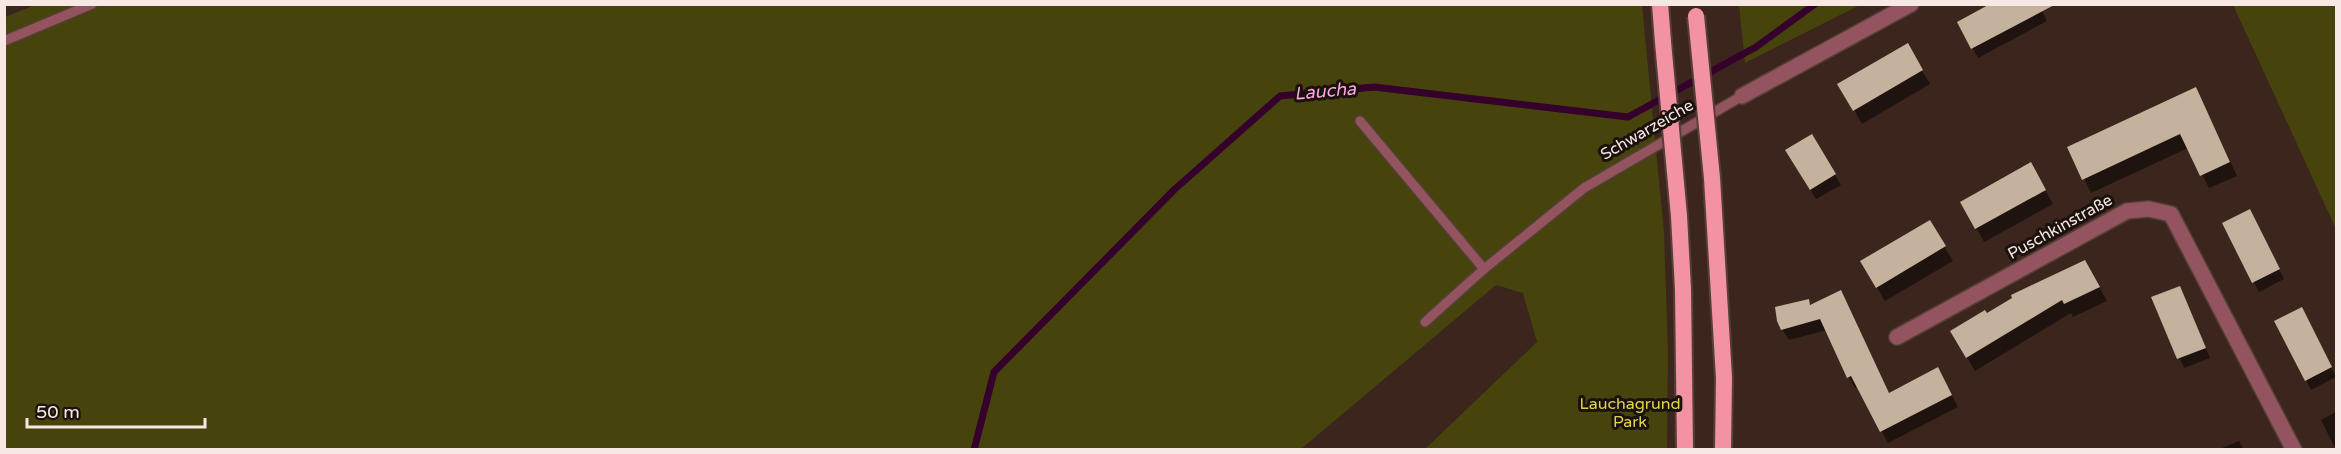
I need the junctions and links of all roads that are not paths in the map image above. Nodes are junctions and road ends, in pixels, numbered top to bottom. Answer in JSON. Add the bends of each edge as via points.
{"nodes":[{"id":1,"x":92,"y":4,"type":"edge"},
{"id":2,"x":1660,"y":4,"type":"edge"},
{"id":3,"x":1911,"y":4,"type":"edge"},
{"id":4,"x":1695,"y":10,"type":"edge"},
{"id":5,"x":4,"y":41,"type":"edge"},
{"id":6,"x":1742,"y":96,"type":"joint"},
{"id":7,"x":1360,"y":120,"type":"dead end"},
{"id":8,"x":1484,"y":268,"type":"junction"},
{"id":9,"x":1425,"y":322,"type":"dead end"},
{"id":10,"x":1897,"y":337,"type":"dead end"},
{"id":11,"x":1685,"y":450,"type":"edge"},
{"id":12,"x":1723,"y":450,"type":"edge"},
{"id":13,"x":2294,"y":450,"type":"edge"}],
"edges":[{"from":1,"to":5,"type":"lane"},
{"from":2,"to":11,"type":"highway","bridge":true,"via":[[1679,216]]},
{"from":3,"to":6,"type":"street","name":"Schwarzeiche"},
{"from":4,"to":12,"type":"highway","bridge":true,"via":[[1712,178],[1723,366]]},
{"from":6,"to":8,"type":"lane","name":"Schwarzeiche","via":[[1584,188]]},
{"from":7,"to":8,"type":"lane"},
{"from":8,"to":9,"type":"lane","name":"Schwarzeiche"},
{"from":10,"to":13,"type":"street","name":"Puschkinstraße","via":[[2127,211],[2149,208],[2171,214]]}]}
